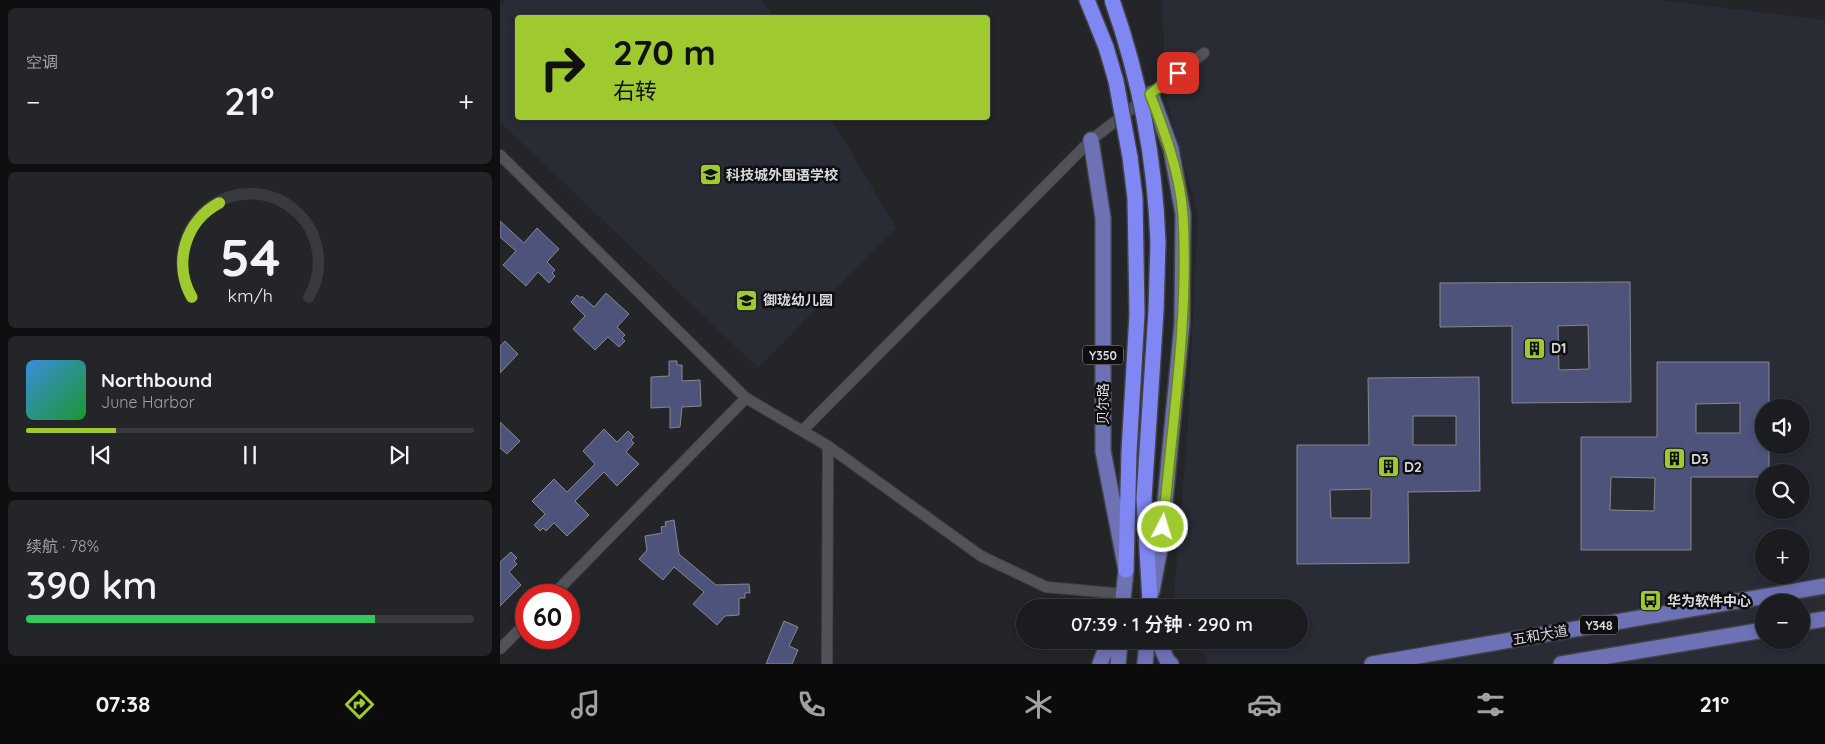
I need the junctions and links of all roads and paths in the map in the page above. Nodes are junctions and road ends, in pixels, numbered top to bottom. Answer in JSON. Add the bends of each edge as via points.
{"nodes":[{"id":1,"x":1087,"y":0,"type":"edge"},
{"id":2,"x":1112,"y":0,"type":"edge"},
{"id":3,"x":1204,"y":52,"type":"dead end"},
{"id":4,"x":1150,"y":94,"type":"junction"},
{"id":5,"x":1091,"y":140,"type":"junction"},
{"id":6,"x":500,"y":155,"type":"edge"},
{"id":7,"x":746,"y":398,"type":"junction"},
{"id":8,"x":802,"y":431,"type":"junction"},
{"id":9,"x":828,"y":446,"type":"junction"},
{"id":10,"x":1126,"y":570,"type":"junction"},
{"id":11,"x":564,"y":584,"type":"edge"},
{"id":12,"x":1825,"y":586,"type":"edge"},
{"id":13,"x":1102,"y":599,"type":"edge"},
{"id":14,"x":1122,"y":599,"type":"edge"},
{"id":15,"x":1150,"y":599,"type":"edge"},
{"id":16,"x":1151,"y":599,"type":"edge"},
{"id":17,"x":1825,"y":620,"type":"edge"},
{"id":18,"x":1810,"y":622,"type":"edge"},
{"id":19,"x":1755,"y":632,"type":"edge"},
{"id":20,"x":515,"y":633,"type":"edge"},
{"id":21,"x":500,"y":649,"type":"edge"},
{"id":22,"x":1106,"y":649,"type":"edge"},
{"id":23,"x":1119,"y":649,"type":"edge"},
{"id":24,"x":1145,"y":649,"type":"edge"},
{"id":25,"x":1162,"y":649,"type":"edge"},
{"id":26,"x":827,"y":664,"type":"edge"},
{"id":27,"x":1100,"y":664,"type":"edge"},
{"id":28,"x":1118,"y":664,"type":"edge"},
{"id":29,"x":1144,"y":664,"type":"edge"},
{"id":30,"x":1171,"y":664,"type":"edge"},
{"id":31,"x":1372,"y":664,"type":"edge"},
{"id":32,"x":1561,"y":664,"type":"edge"}],
"edges":[{"from":1,"to":10,"type":"highway","bridge":true,"via":[[1116,81],[1135,198],[1137,314]]},
{"from":2,"to":15,"type":"highway","bridge":true,"via":[[1136,77],[1148,131],[1156,193],[1158,242],[1144,498]]},
{"from":3,"to":4,"type":"street"},
{"from":4,"to":5,"type":"street"},
{"from":4,"to":16,"type":"main road","via":[[1171,149],[1183,214],[1182,324],[1161,543]]},
{"from":5,"to":8,"type":"street"},
{"from":5,"to":10,"type":"main road","name":"贝尔路","number":"Y350","via":[[1103,218],[1103,451]]},
{"from":6,"to":7,"type":"street"},
{"from":7,"to":8,"type":"street"},
{"from":7,"to":11,"type":"street"},
{"from":8,"to":9,"type":"street"},
{"from":9,"to":13,"type":"street","via":[[981,556],[1046,587]]},
{"from":9,"to":26,"type":"street"},
{"from":10,"to":14,"type":"main road","name":"贝尔路","number":"Y350"},
{"from":12,"to":31,"type":"main road","name":"五和大道","number":"Y348"},
{"from":17,"to":18,"type":"main road"},
{"from":19,"to":32,"type":"main road","number":"Y348"},
{"from":20,"to":21,"type":"street"},
{"from":22,"to":27,"type":"main road"},
{"from":23,"to":28,"type":"main road"},
{"from":24,"to":29,"type":"main road"},
{"from":25,"to":30,"type":"main road"}]}
